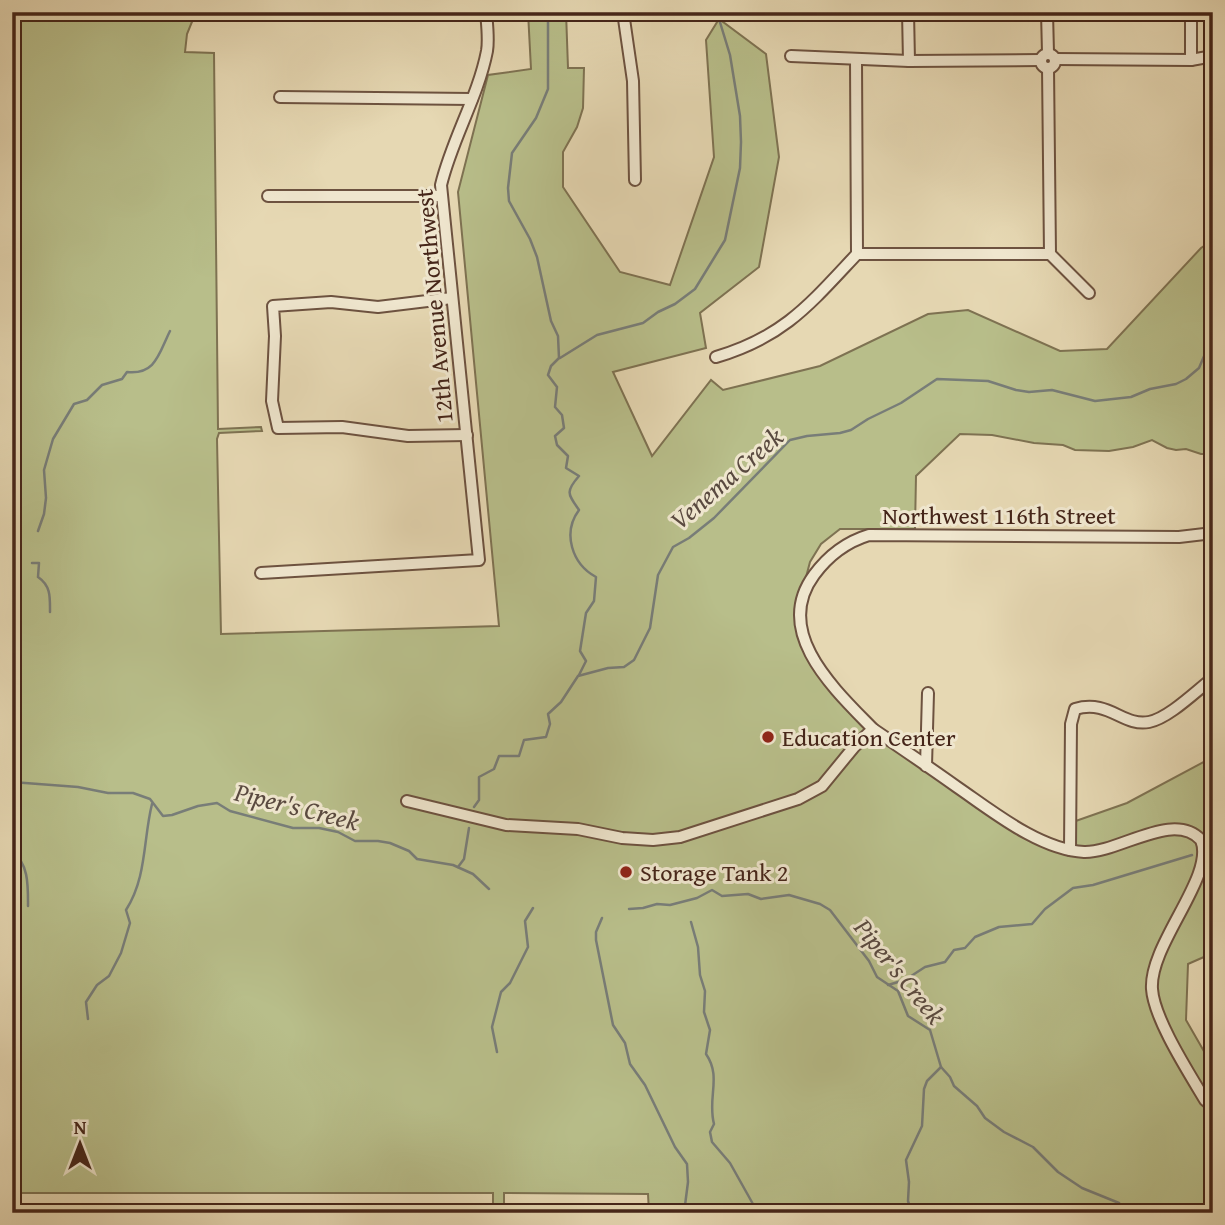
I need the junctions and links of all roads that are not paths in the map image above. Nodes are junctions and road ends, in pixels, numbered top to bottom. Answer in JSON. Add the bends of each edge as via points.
{"nodes":[{"id":1,"x":486,"y":12,"type":"edge"},
{"id":2,"x":623,"y":12,"type":"edge"},
{"id":3,"x":908,"y":12,"type":"edge"},
{"id":4,"x":1047,"y":12,"type":"edge"},
{"id":5,"x":1191,"y":12,"type":"edge"},
{"id":6,"x":791,"y":56,"type":"dead end"},
{"id":7,"x":1213,"y":56,"type":"edge"},
{"id":8,"x":856,"y":60,"type":"junction"},
{"id":9,"x":1048,"y":60,"type":"junction"},
{"id":10,"x":1191,"y":60,"type":"junction"},
{"id":11,"x":909,"y":61,"type":"junction"},
{"id":12,"x":280,"y":97,"type":"dead end"},
{"id":13,"x":472,"y":99,"type":"junction"},
{"id":14,"x":635,"y":180,"type":"dead end"},
{"id":15,"x":268,"y":196,"type":"dead end"},
{"id":16,"x":441,"y":196,"type":"junction"},
{"id":17,"x":857,"y":254,"type":"junction"},
{"id":18,"x":1050,"y":254,"type":"junction"},
{"id":19,"x":1089,"y":293,"type":"dead end"},
{"id":20,"x":452,"y":299,"type":"junction"},
{"id":21,"x":716,"y":357,"type":"dead end"},
{"id":22,"x":467,"y":435,"type":"junction"},
{"id":23,"x":1213,"y":533,"type":"edge"},
{"id":24,"x":261,"y":573,"type":"dead end"},
{"id":25,"x":1213,"y":678,"type":"edge"},
{"id":26,"x":928,"y":693,"type":"dead end"},
{"id":27,"x":873,"y":730,"type":"junction"},
{"id":28,"x":926,"y":766,"type":"junction"},
{"id":29,"x":407,"y":801,"type":"dead end"},
{"id":30,"x":1070,"y":850,"type":"junction"},
{"id":31,"x":1213,"y":1107,"type":"edge"}],
"edges":[{"from":1,"to":13,"type":"street","name":"12th Avenue Northwest","via":[[487,49]]},
{"from":2,"to":14,"type":"street","via":[[633,81]]},
{"from":3,"to":11,"type":"street"},
{"from":4,"to":9,"type":"street"},
{"from":5,"to":10,"type":"street"},
{"from":6,"to":8,"type":"street"},
{"from":7,"to":10,"type":"street"},
{"from":8,"to":11,"type":"street"},
{"from":8,"to":17,"type":"street"},
{"from":9,"to":10,"type":"street"},
{"from":9,"to":11,"type":"street"},
{"from":9,"to":18,"type":"street"},
{"from":12,"to":13,"type":"street"},
{"from":13,"to":16,"type":"street","name":"12th Avenue Northwest","via":[[447,161]]},
{"from":15,"to":16,"type":"street"},
{"from":16,"to":20,"type":"street","name":"12th Avenue Northwest"},
{"from":17,"to":18,"type":"street"},
{"from":17,"to":21,"type":"street","via":[[805,310],[779,329]]},
{"from":18,"to":19,"type":"street"},
{"from":20,"to":22,"type":"street","name":"12th Avenue Northwest"},
{"from":20,"to":22,"type":"street","via":[[378,307],[331,302],[273,306],[272,401],[278,428]]},
{"from":22,"to":24,"type":"street","name":"12th Avenue Northwest","via":[[479,561]]},
{"from":23,"to":27,"type":"street","name":"Northwest 116th Street","via":[[1179,537],[888,534],[850,542],[827,559],[803,590],[799,622],[810,654]]},
{"from":25,"to":30,"type":"street","via":[[1149,722],[1130,720],[1099,706],[1075,709]]},
{"from":26,"to":28,"type":"street"},
{"from":27,"to":28,"type":"street","name":"Northwest 116th Street"},
{"from":27,"to":29,"type":"street","via":[[822,786],[798,799],[680,837],[622,838],[578,829],[506,825]]},
{"from":28,"to":30,"type":"street","name":"Northwest 116th Street","via":[[1009,822]]},
{"from":30,"to":31,"type":"street","via":[[1105,850],[1170,829],[1187,831],[1200,840],[1203,859],[1159,953],[1152,989],[1161,1019],[1192,1079]]}]}
